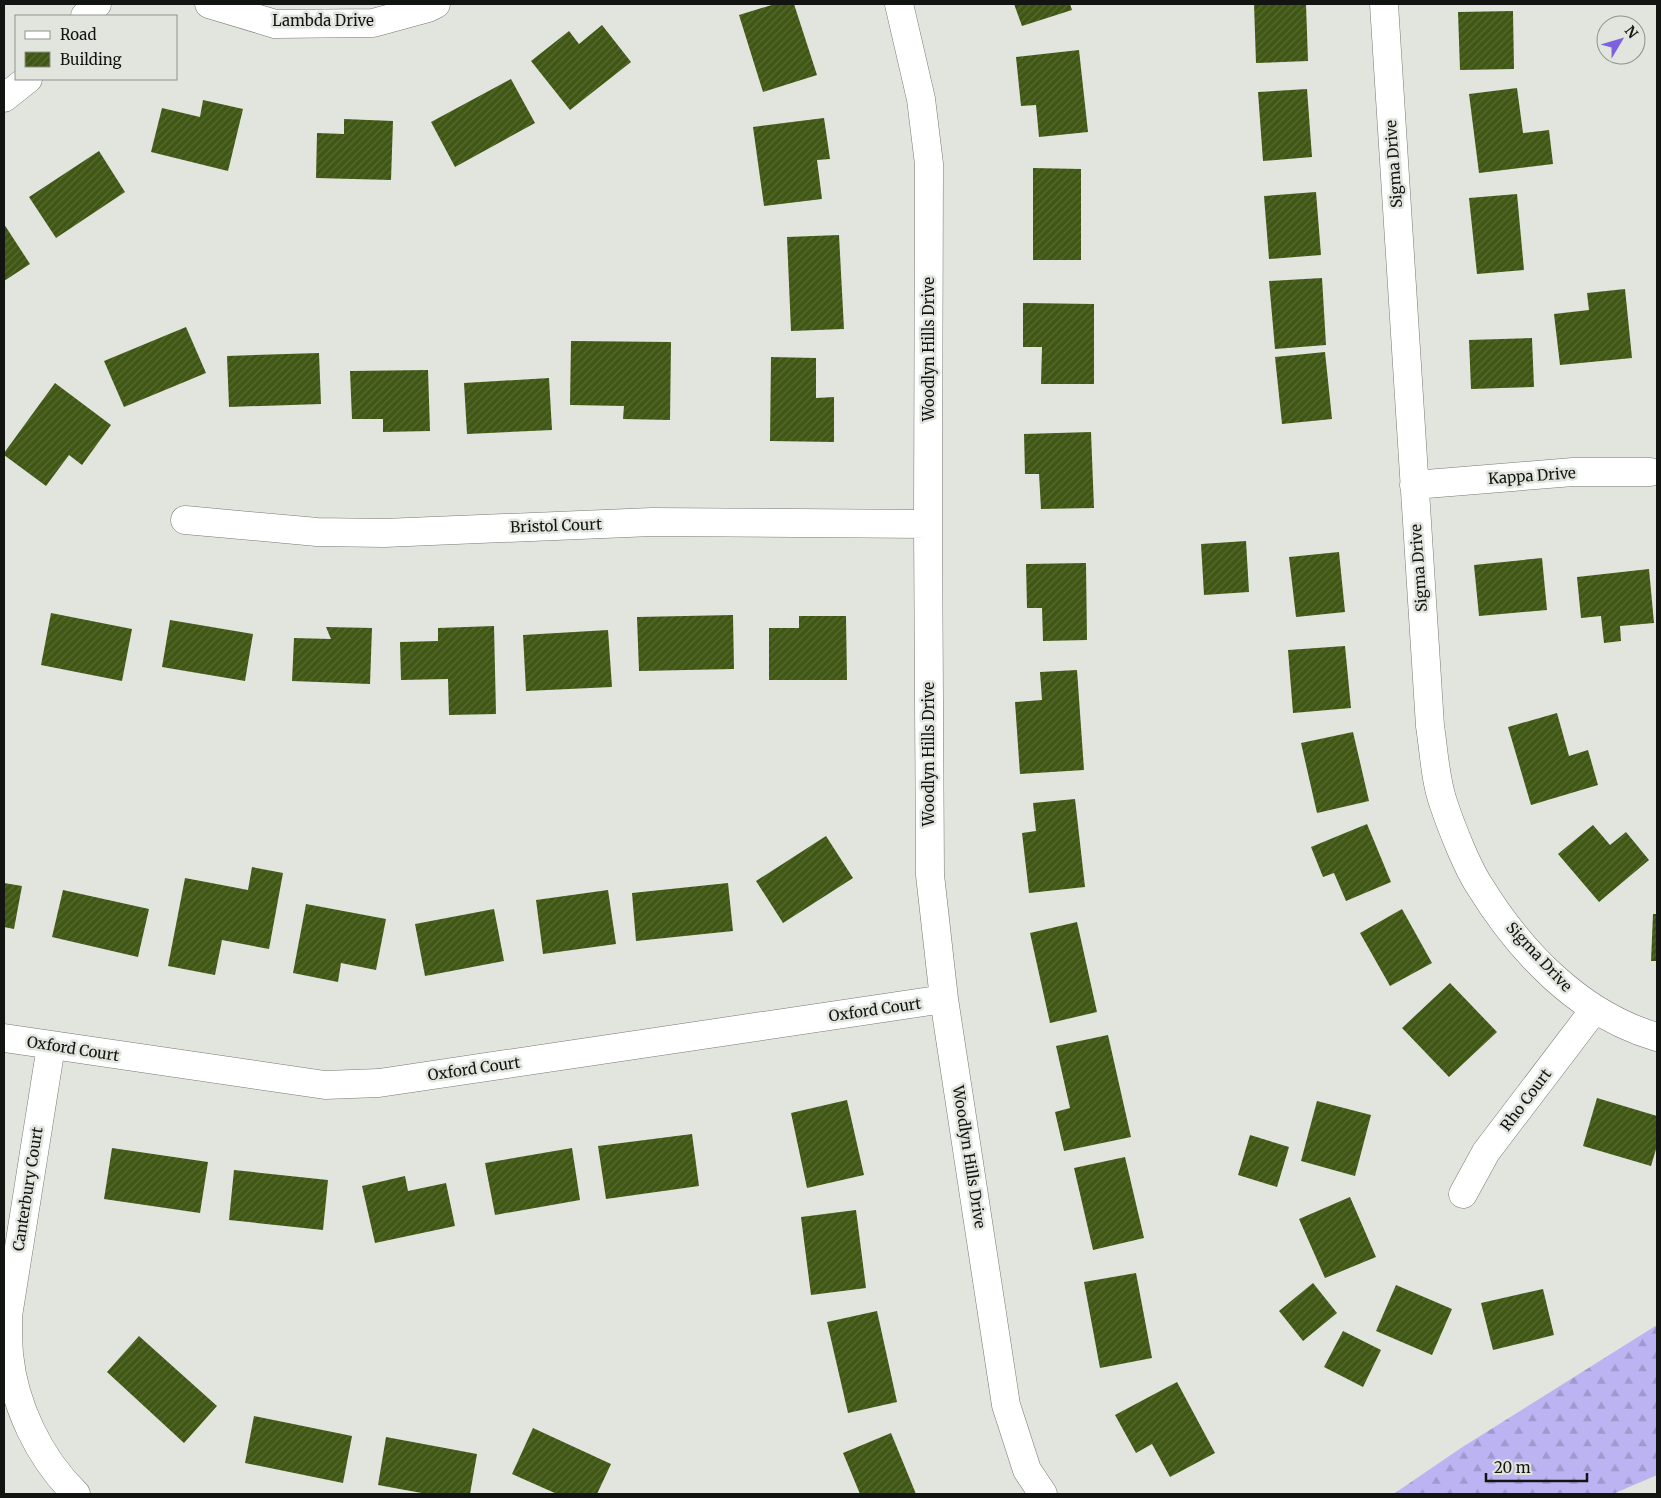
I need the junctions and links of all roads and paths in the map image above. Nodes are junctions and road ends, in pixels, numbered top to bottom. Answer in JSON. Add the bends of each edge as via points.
{"nodes":[{"id":1,"x":97,"y":4,"type":"edge"},
{"id":2,"x":209,"y":4,"type":"edge"},
{"id":3,"x":436,"y":4,"type":"edge"},
{"id":4,"x":899,"y":4,"type":"edge"},
{"id":5,"x":1384,"y":4,"type":"edge"},
{"id":6,"x":86,"y":15,"type":"edge"},
{"id":7,"x":27,"y":80,"type":"edge"},
{"id":8,"x":4,"y":98,"type":"edge"},
{"id":9,"x":1650,"y":472,"type":"dead end"},
{"id":10,"x":1414,"y":485,"type":"junction"},
{"id":11,"x":185,"y":520,"type":"dead end"},
{"id":12,"x":928,"y":524,"type":"junction"},
{"id":13,"x":944,"y":999,"type":"junction"},
{"id":14,"x":1594,"y":1010,"type":"junction"},
{"id":15,"x":1657,"y":1037,"type":"edge"},
{"id":16,"x":4,"y":1038,"type":"edge"},
{"id":17,"x":51,"y":1046,"type":"junction"},
{"id":18,"x":1464,"y":1194,"type":"dead end"},
{"id":19,"x":76,"y":1494,"type":"edge"},
{"id":20,"x":1043,"y":1494,"type":"edge"}],
"edges":[{"from":1,"to":6,"type":"street"},
{"from":2,"to":3,"type":"street","name":"Lambda Drive","via":[[275,24],[373,23]]},
{"from":4,"to":12,"type":"street","name":"Woodlyn Hills Drive","via":[[921,99],[929,164]]},
{"from":5,"to":10,"type":"street","name":"Sigma Drive"},
{"from":7,"to":8,"type":"street"},
{"from":9,"to":10,"type":"street","name":"Kappa Drive","via":[[1573,472]]},
{"from":10,"to":14,"type":"street","name":"Sigma Drive","via":[[1430,726],[1443,803],[1478,884],[1500,915],[1560,984]]},
{"from":11,"to":12,"type":"street","name":"Bristol Court","via":[[317,532],[384,533],[652,522]]},
{"from":12,"to":13,"type":"street","name":"Woodlyn Hills Drive","via":[[930,875]]},
{"from":13,"to":17,"type":"street","name":"Oxford Court","via":[[379,1083],[325,1085]]},
{"from":13,"to":20,"type":"street","name":"Woodlyn Hills Drive","via":[[1006,1405],[1027,1470]]},
{"from":14,"to":15,"type":"street","name":"Sigma Drive","via":[[1631,1030]]},
{"from":14,"to":18,"type":"street","name":"Rho Court","via":[[1486,1152]]},
{"from":16,"to":17,"type":"street","name":"Oxford Court"},
{"from":17,"to":19,"type":"street","name":"Canterbury Court","via":[[8,1316],[9,1355],[30,1429],[50,1463]]}]}
